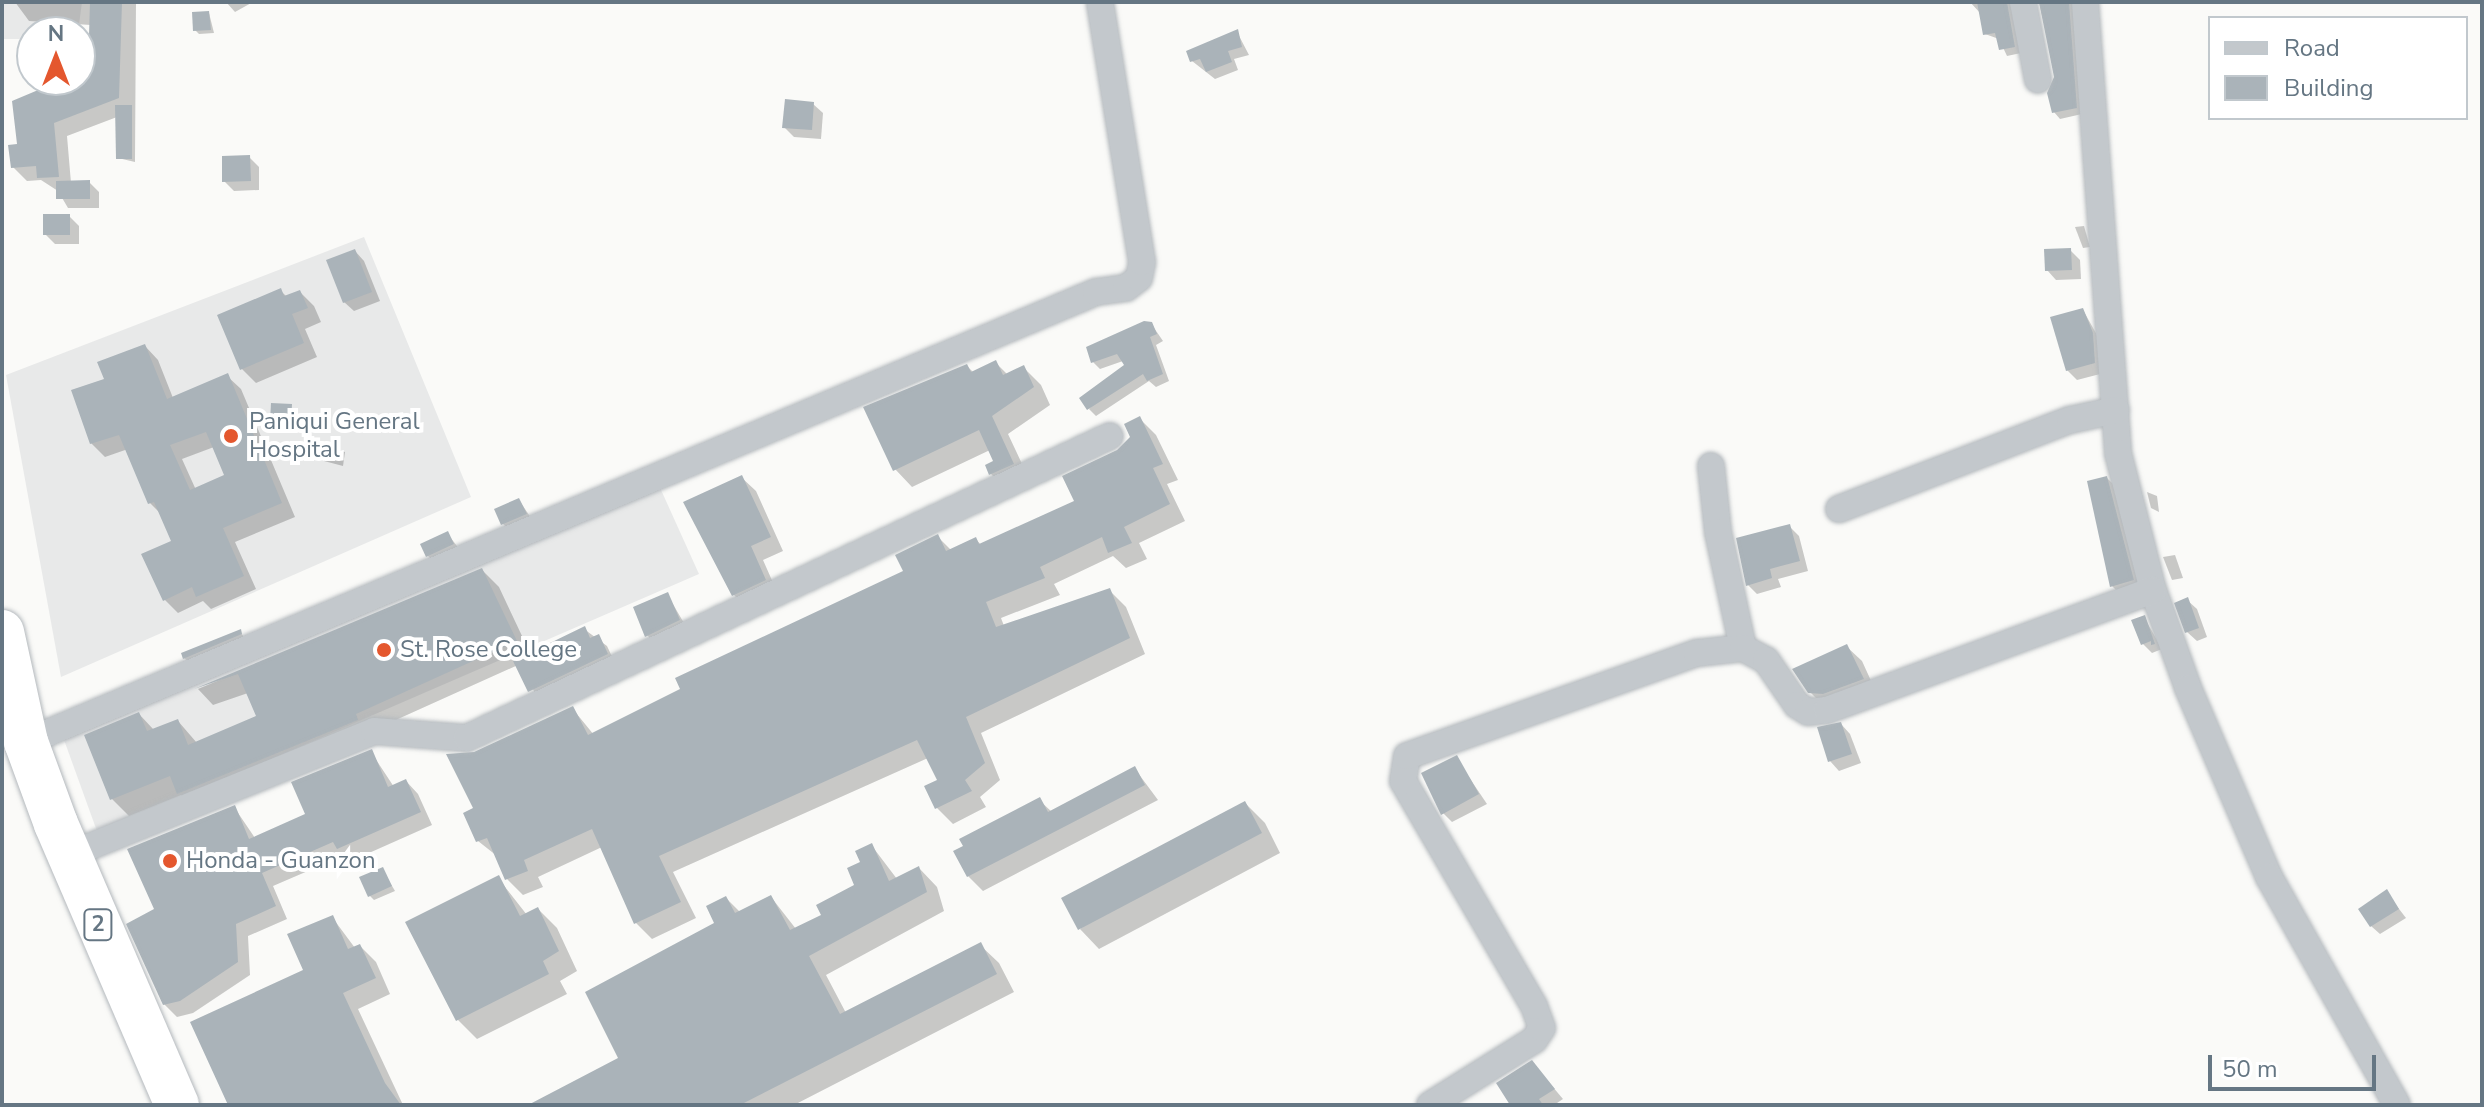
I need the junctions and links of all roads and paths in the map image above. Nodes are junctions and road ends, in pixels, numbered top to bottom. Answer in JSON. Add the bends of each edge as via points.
{"nodes":[{"id":1,"x":1100,"y":2,"type":"edge"},
{"id":2,"x":2023,"y":2,"type":"edge"},
{"id":3,"x":2085,"y":2,"type":"edge"},
{"id":4,"x":2038,"y":80,"type":"dead end"},
{"id":5,"x":2116,"y":410,"type":"junction"},
{"id":6,"x":1110,"y":436,"type":"dead end"},
{"id":7,"x":1711,"y":466,"type":"dead end"},
{"id":8,"x":1839,"y":509,"type":"dead end"},
{"id":9,"x":2153,"y":590,"type":"junction"},
{"id":10,"x":2,"y":632,"type":"edge"},
{"id":11,"x":1743,"y":648,"type":"junction"},
{"id":12,"x":26,"y":742,"type":"junction"},
{"id":13,"x":69,"y":855,"type":"junction"},
{"id":14,"x":177,"y":1105,"type":"edge"},
{"id":15,"x":1430,"y":1105,"type":"edge"},
{"id":16,"x":2397,"y":1105,"type":"edge"}],
"edges":[{"from":1,"to":12,"type":"street","via":[[1142,262],[1139,278],[1126,288],[1096,292]]},
{"from":2,"to":4,"type":"street"},
{"from":3,"to":5,"type":"street"},
{"from":5,"to":8,"type":"street","via":[[2070,420]]},
{"from":5,"to":9,"type":"street","via":[[2118,453]]},
{"from":6,"to":13,"type":"street","via":[[467,738],[374,731]]},
{"from":7,"to":11,"type":"street","via":[[1718,532]]},
{"from":9,"to":11,"type":"street","via":[[1827,710],[1808,712],[1797,705],[1766,660]]},
{"from":9,"to":16,"type":"street","via":[[2188,688],[2269,877]]},
{"from":10,"to":12,"type":"highway","number":"2"},
{"from":11,"to":15,"type":"street","via":[[1697,653],[1407,756],[1403,781],[1542,1028],[1534,1040]]},
{"from":12,"to":13,"type":"highway","number":"2"},
{"from":13,"to":14,"type":"highway","number":"2"}]}
